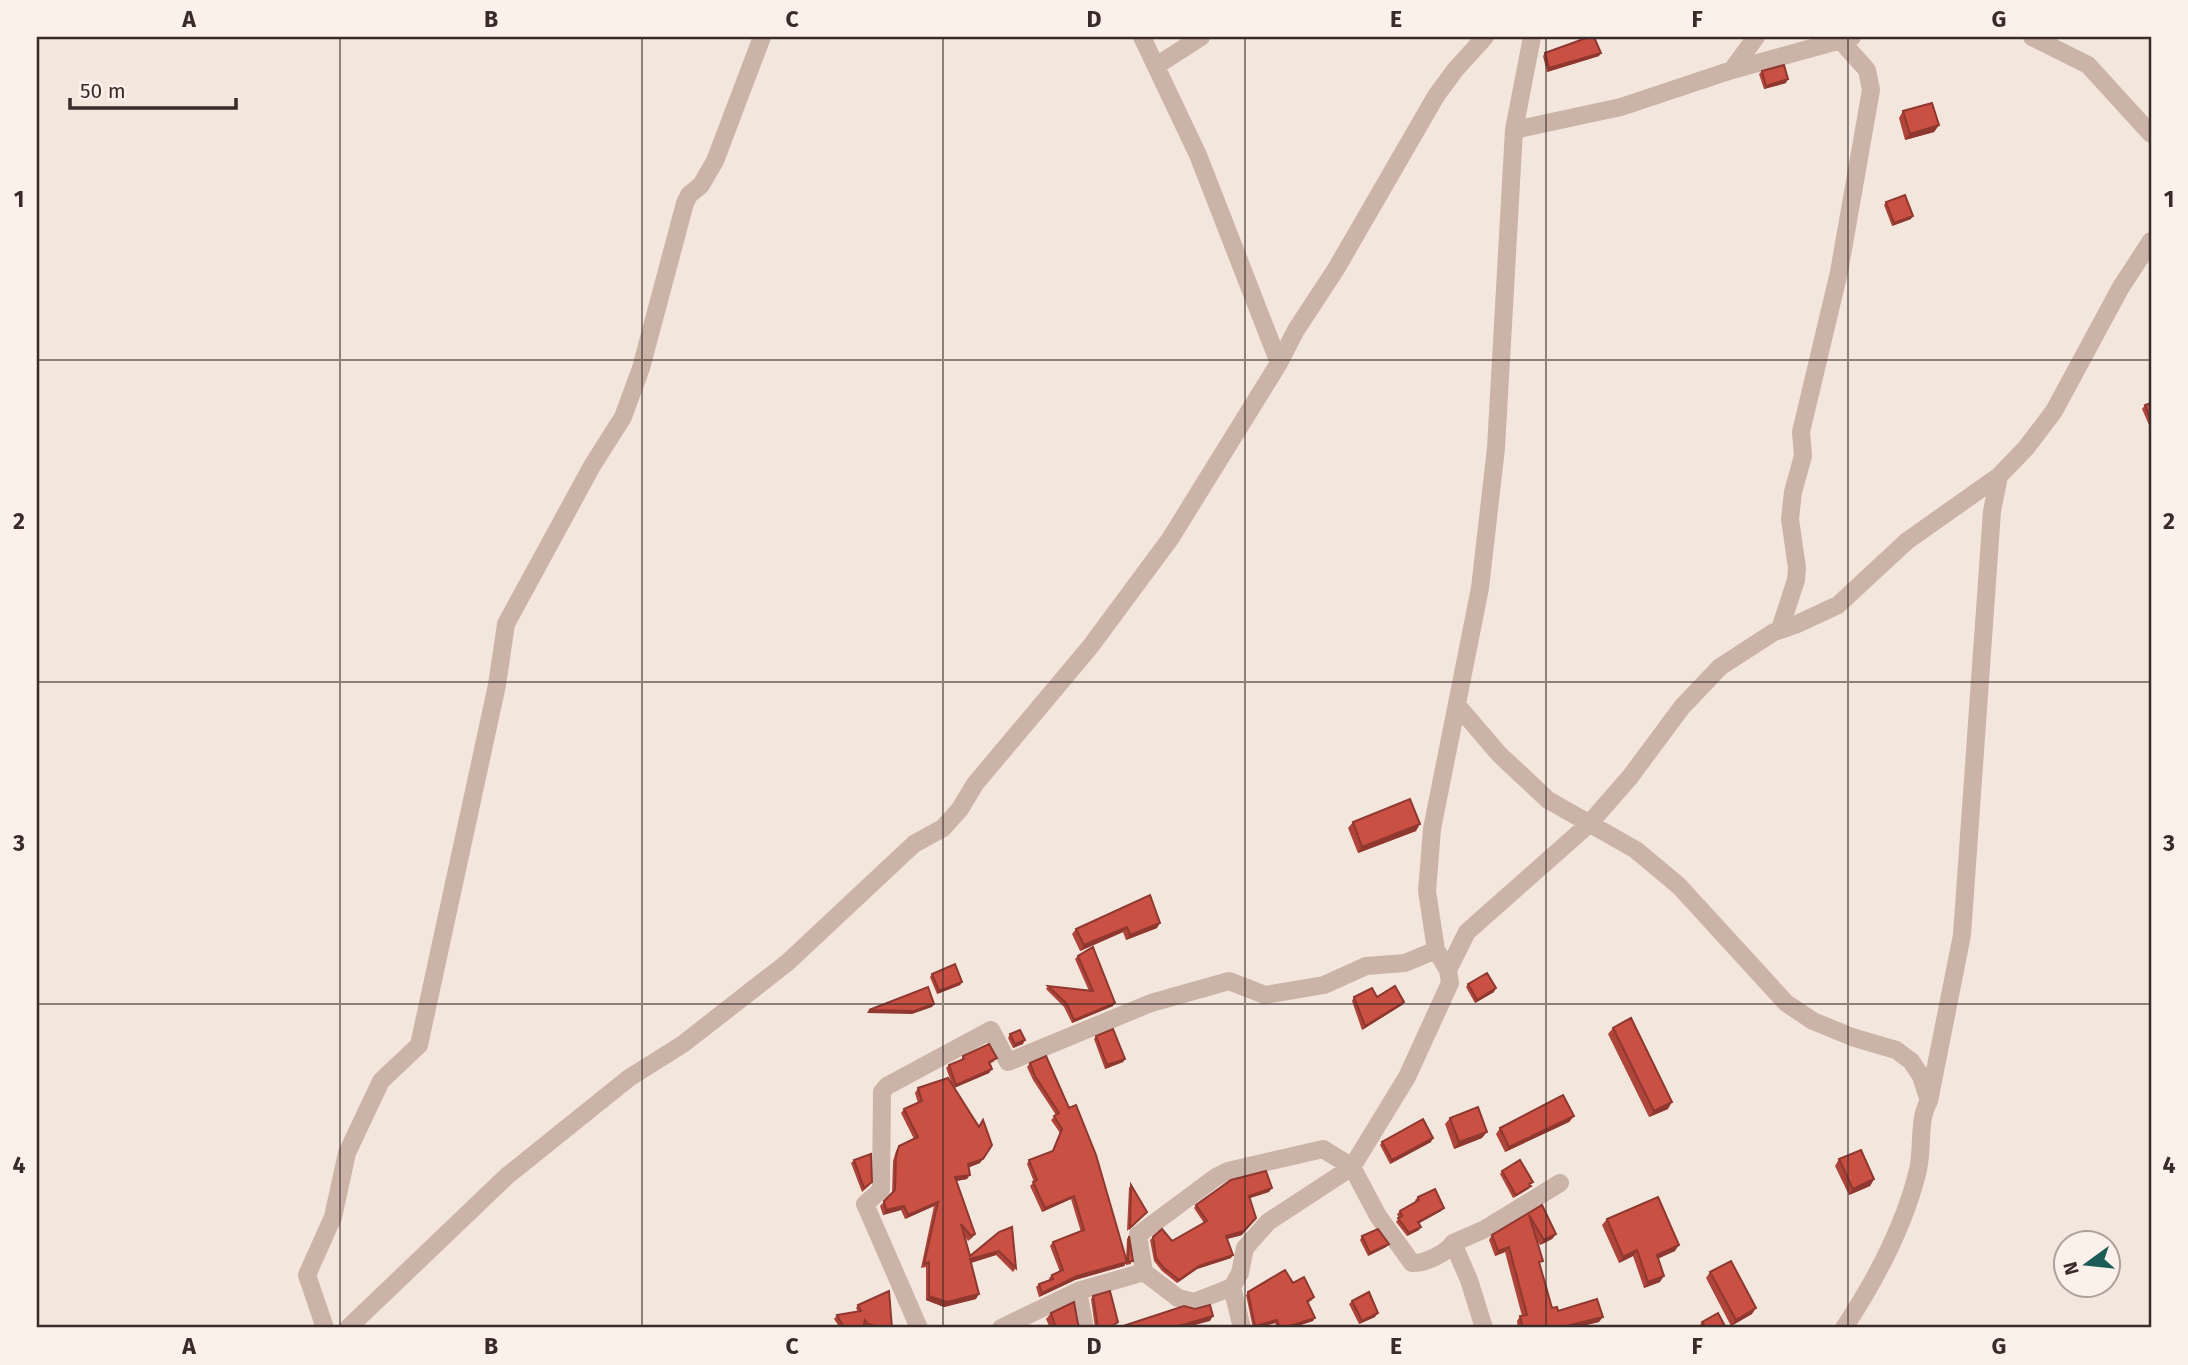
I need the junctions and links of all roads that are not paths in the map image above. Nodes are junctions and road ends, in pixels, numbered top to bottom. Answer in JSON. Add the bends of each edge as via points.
{"nodes":[{"id":1,"x":762,"y":37,"type":"edge"},
{"id":2,"x":1142,"y":37,"type":"edge"},
{"id":3,"x":1201,"y":37,"type":"edge"},
{"id":4,"x":1485,"y":37,"type":"edge"},
{"id":5,"x":1532,"y":37,"type":"edge"},
{"id":6,"x":1756,"y":37,"type":"edge"},
{"id":7,"x":2032,"y":37,"type":"edge"},
{"id":8,"x":1847,"y":39,"type":"edge"},
{"id":9,"x":1156,"y":66,"type":"junction"},
{"id":10,"x":1732,"y":70,"type":"junction"},
{"id":11,"x":1514,"y":130,"type":"junction"},
{"id":12,"x":2151,"y":134,"type":"edge"},
{"id":13,"x":2151,"y":241,"type":"edge"},
{"id":14,"x":1279,"y":363,"type":"junction"},
{"id":15,"x":1999,"y":476,"type":"junction"},
{"id":16,"x":1780,"y":629,"type":"junction"},
{"id":17,"x":1457,"y":705,"type":"junction"},
{"id":18,"x":1589,"y":824,"type":"junction"},
{"id":19,"x":1437,"y":950,"type":"junction"},
{"id":20,"x":1448,"y":970,"type":"junction"},
{"id":21,"x":1929,"y":1101,"type":"junction"},
{"id":22,"x":1352,"y":1167,"type":"junction"},
{"id":23,"x":1560,"y":1183,"type":"dead end"},
{"id":24,"x":1453,"y":1243,"type":"junction"},
{"id":25,"x":1144,"y":1272,"type":"junction"},
{"id":26,"x":1232,"y":1287,"type":"junction"},
{"id":27,"x":1078,"y":1291,"type":"junction"},
{"id":28,"x":325,"y":1328,"type":"edge"},
{"id":29,"x":348,"y":1328,"type":"edge"},
{"id":30,"x":919,"y":1328,"type":"edge"},
{"id":31,"x":1000,"y":1328,"type":"edge"},
{"id":32,"x":1085,"y":1328,"type":"edge"},
{"id":33,"x":1241,"y":1328,"type":"edge"},
{"id":34,"x":1484,"y":1328,"type":"edge"},
{"id":35,"x":1844,"y":1328,"type":"edge"}],
"edges":[{"from":1,"to":28,"type":"street","via":[[715,161],[685,203],[641,368],[623,417],[506,624],[498,685],[419,1045],[381,1081],[347,1153],[333,1217],[307,1275]]},
{"from":2,"to":9,"type":"street"},
{"from":3,"to":9,"type":"street"},
{"from":4,"to":14,"type":"street","via":[[1436,96]]},
{"from":5,"to":11,"type":"street"},
{"from":6,"to":10,"type":"street"},
{"from":7,"to":12,"type":"street","via":[[2088,65]]},
{"from":8,"to":10,"type":"street"},
{"from":8,"to":16,"type":"street","via":[[1867,70],[1871,90],[1839,272],[1801,432],[1803,456],[1790,519],[1796,580]]},
{"from":9,"to":14,"type":"street","via":[[1198,155]]},
{"from":10,"to":11,"type":"street","via":[[1616,108]]},
{"from":11,"to":17,"type":"street","via":[[1496,448],[1480,588]]},
{"from":13,"to":15,"type":"street","via":[[2053,411]]},
{"from":14,"to":29,"type":"street","via":[[1170,539],[1090,647],[943,828],[914,844],[788,962],[683,1044],[629,1078],[507,1176]]},
{"from":15,"to":16,"type":"street","via":[[1907,541],[1838,605]]},
{"from":15,"to":21,"type":"street","via":[[1992,511],[1962,935]]},
{"from":16,"to":18,"type":"street","via":[[1704,682]]},
{"from":17,"to":18,"type":"street","via":[[1499,754],[1548,800]]},
{"from":17,"to":19,"type":"street","via":[[1432,829],[1427,891]]},
{"from":18,"to":20,"type":"street","via":[[1467,932]]},
{"from":18,"to":21,"type":"street","via":[[1636,850],[1679,886],[1786,1003],[1813,1021],[1896,1051],[1910,1061],[1921,1076]]},
{"from":19,"to":20,"type":"street"},
{"from":19,"to":30,"type":"street","via":[[1405,963],[1366,967],[1324,985],[1265,995],[1228,981],[1151,1003],[1008,1062],[991,1030],[884,1088],[881,1189],[865,1204]]},
{"from":20,"to":22,"type":"street","via":[[1450,983],[1407,1077]]},
{"from":21,"to":35,"type":"street","via":[[1922,1113],[1922,1147],[1909,1203],[1883,1264]]},
{"from":22,"to":24,"type":"street","via":[[1378,1216],[1412,1263],[1451,1248]]},
{"from":22,"to":25,"type":"street","via":[[1323,1149],[1221,1174],[1138,1235]]},
{"from":22,"to":26,"type":"street","via":[[1268,1223],[1245,1248]]},
{"from":23,"to":24,"type":"street"},
{"from":24,"to":34,"type":"street"},
{"from":25,"to":26,"type":"street","via":[[1178,1298],[1194,1302]]},
{"from":25,"to":27,"type":"street"},
{"from":26,"to":33,"type":"street"},
{"from":27,"to":31,"type":"street"},
{"from":27,"to":32,"type":"street"}]}
